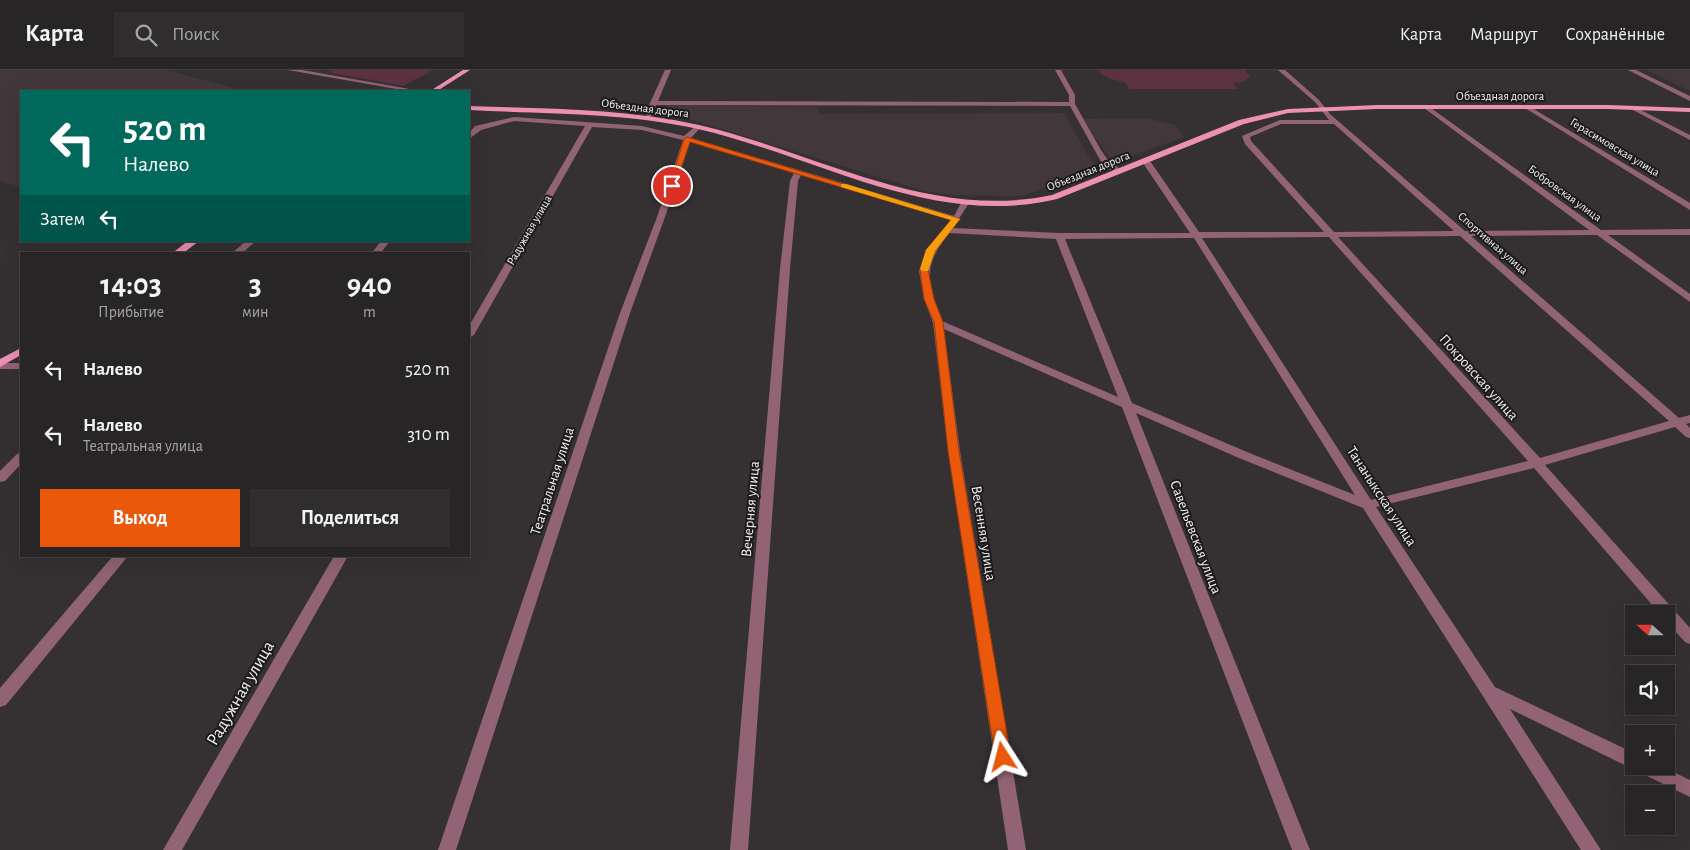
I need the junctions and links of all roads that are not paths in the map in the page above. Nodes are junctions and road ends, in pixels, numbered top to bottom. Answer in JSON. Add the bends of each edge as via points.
{"nodes":[{"id":1,"x":292,"y":70,"type":"edge"},
{"id":2,"x":466,"y":70,"type":"edge"},
{"id":3,"x":668,"y":70,"type":"edge"},
{"id":4,"x":1058,"y":70,"type":"edge"},
{"id":5,"x":1282,"y":70,"type":"edge"},
{"id":6,"x":1631,"y":70,"type":"edge"},
{"id":7,"x":412,"y":90,"type":"edge"},
{"id":8,"x":435,"y":90,"type":"edge"},
{"id":9,"x":1690,"y":99,"type":"edge"},
{"id":10,"x":653,"y":103,"type":"junction"},
{"id":11,"x":1072,"y":104,"type":"junction"},
{"id":12,"x":1426,"y":107,"type":"junction"},
{"id":13,"x":1527,"y":107,"type":"junction"},
{"id":14,"x":470,"y":108,"type":"edge"},
{"id":15,"x":1322,"y":108,"type":"junction"},
{"id":16,"x":1633,"y":108,"type":"junction"},
{"id":17,"x":1690,"y":110,"type":"edge"},
{"id":18,"x":648,"y":117,"type":"junction"},
{"id":19,"x":1336,"y":122,"type":"junction"},
{"id":20,"x":590,"y":124,"type":"junction"},
{"id":21,"x":698,"y":127,"type":"junction"},
{"id":22,"x":470,"y":136,"type":"edge"},
{"id":23,"x":1690,"y":138,"type":"edge"},
{"id":24,"x":687,"y":139,"type":"junction"},
{"id":25,"x":1145,"y":160,"type":"junction"},
{"id":26,"x":1120,"y":170,"type":"junction"},
{"id":27,"x":799,"y":172,"type":"junction"},
{"id":28,"x":965,"y":203,"type":"junction"},
{"id":29,"x":1690,"y":207,"type":"edge"},
{"id":30,"x":952,"y":224,"type":"junction"},
{"id":31,"x":1598,"y":232,"type":"junction"},
{"id":32,"x":1690,"y":232,"type":"edge"},
{"id":33,"x":1195,"y":234,"type":"junction"},
{"id":34,"x":1332,"y":234,"type":"junction"},
{"id":35,"x":1465,"y":234,"type":"junction"},
{"id":36,"x":1059,"y":236,"type":"junction"},
{"id":37,"x":193,"y":242,"type":"edge"},
{"id":38,"x":251,"y":242,"type":"edge"},
{"id":39,"x":385,"y":242,"type":"edge"},
{"id":40,"x":178,"y":252,"type":"edge"},
{"id":41,"x":238,"y":252,"type":"edge"},
{"id":42,"x":377,"y":252,"type":"edge"},
{"id":43,"x":1690,"y":299,"type":"edge"},
{"id":44,"x":938,"y":322,"type":"junction"},
{"id":45,"x":470,"y":333,"type":"edge"},
{"id":46,"x":20,"y":352,"type":"edge"},
{"id":47,"x":0,"y":365,"type":"edge"},
{"id":48,"x":20,"y":366,"type":"edge"},
{"id":49,"x":1129,"y":404,"type":"junction"},
{"id":50,"x":1690,"y":419,"type":"edge"},
{"id":51,"x":1677,"y":422,"type":"junction"},
{"id":52,"x":1690,"y":434,"type":"edge"},
{"id":53,"x":20,"y":458,"type":"edge"},
{"id":54,"x":1536,"y":463,"type":"junction"},
{"id":55,"x":0,"y":478,"type":"edge"},
{"id":56,"x":1368,"y":505,"type":"junction"},
{"id":57,"x":120,"y":557,"type":"edge"},
{"id":58,"x":340,"y":557,"type":"edge"},
{"id":59,"x":1690,"y":638,"type":"edge"},
{"id":60,"x":1490,"y":692,"type":"junction"},
{"id":61,"x":0,"y":700,"type":"edge"},
{"id":62,"x":1625,"y":758,"type":"edge"},
{"id":63,"x":1661,"y":775,"type":"edge"},
{"id":64,"x":1690,"y":789,"type":"edge"},
{"id":65,"x":172,"y":850,"type":"edge"},
{"id":66,"x":447,"y":850,"type":"edge"},
{"id":67,"x":739,"y":850,"type":"edge"},
{"id":68,"x":1017,"y":850,"type":"edge"},
{"id":69,"x":1302,"y":850,"type":"edge"},
{"id":70,"x":1592,"y":850,"type":"edge"}],
"edges":[{"from":1,"to":7,"type":"street"},
{"from":2,"to":8,"type":"main road"},
{"from":3,"to":10,"type":"street"},
{"from":4,"to":11,"type":"street","via":[[1072,95]]},
{"from":5,"to":15,"type":"street","name":"Спортивная улица"},
{"from":6,"to":9,"type":"street"},
{"from":10,"to":11,"type":"street"},
{"from":10,"to":18,"type":"street"},
{"from":11,"to":26,"type":"street","via":[[1104,160]]},
{"from":12,"to":13,"type":"main road","name":"Объездная дорога"},
{"from":12,"to":15,"type":"main road","name":"Объездная дорога"},
{"from":12,"to":31,"type":"street","name":"Бобровская улица"},
{"from":13,"to":16,"type":"main road","name":"Объездная дорога"},
{"from":13,"to":29,"type":"street","name":"Герасимовская улица"},
{"from":14,"to":18,"type":"main road","name":"Объездная дорога"},
{"from":15,"to":19,"type":"street","name":"Спортивная улица"},
{"from":15,"to":25,"type":"main road","name":"Объездная дорога","via":[[1254,118]]},
{"from":16,"to":17,"type":"main road","name":"Объездная дорога"},
{"from":16,"to":23,"type":"street"},
{"from":18,"to":21,"type":"main road","name":"Объездная дорога"},
{"from":19,"to":34,"type":"street","name":"Покровская улица","via":[[1280,122],[1246,136]]},
{"from":19,"to":35,"type":"street","name":"Спортивная улица"},
{"from":20,"to":22,"type":"street","via":[[514,119],[478,128]]},
{"from":20,"to":24,"type":"street","via":[[642,128]]},
{"from":20,"to":45,"type":"street","name":"Радужная улица"},
{"from":21,"to":24,"type":"street","name":"Театральная улица"},
{"from":21,"to":28,"type":"main road","name":"Объездная дорога","via":[[881,184]]},
{"from":24,"to":27,"type":"street"},
{"from":24,"to":66,"type":"street","name":"Театральная улица","via":[[625,313]]},
{"from":25,"to":26,"type":"main road","name":"Объездная дорога"},
{"from":25,"to":33,"type":"street","name":"Тананыкская улица"},
{"from":26,"to":28,"type":"main road","name":"Объездная дорога","via":[[1041,201],[1003,205]]},
{"from":27,"to":30,"type":"street"},
{"from":27,"to":67,"type":"street","name":"Вечерняя улица","via":[[794,181],[785,269]]},
{"from":28,"to":30,"type":"street","name":"Весенняя улица"},
{"from":30,"to":36,"type":"street","via":[[976,233]]},
{"from":30,"to":44,"type":"street","name":"Весенняя улица","via":[[931,250],[924,270],[929,299]]},
{"from":31,"to":32,"type":"street"},
{"from":31,"to":35,"type":"street"},
{"from":31,"to":43,"type":"street","name":"Бобровская улица"},
{"from":33,"to":34,"type":"street"},
{"from":33,"to":36,"type":"street"},
{"from":33,"to":56,"type":"street","name":"Тананыкская улица"},
{"from":34,"to":35,"type":"street"},
{"from":34,"to":54,"type":"street","name":"Покровская улица"},
{"from":35,"to":51,"type":"street","name":"Спортивная улица"},
{"from":36,"to":49,"type":"street","name":"Савельевская улица"},
{"from":37,"to":40,"type":"main road"},
{"from":38,"to":41,"type":"street"},
{"from":39,"to":42,"type":"street"},
{"from":44,"to":49,"type":"street"},
{"from":44,"to":68,"type":"street","name":"Весенняя улица","via":[[954,451]]},
{"from":46,"to":47,"type":"main road"},
{"from":47,"to":48,"type":"street"},
{"from":49,"to":56,"type":"street"},
{"from":49,"to":69,"type":"street","name":"Савельевская улица","via":[[1202,601]]},
{"from":50,"to":51,"type":"street"},
{"from":51,"to":52,"type":"street","name":"Спортивная улица"},
{"from":51,"to":54,"type":"street"},
{"from":53,"to":55,"type":"street"},
{"from":54,"to":56,"type":"street"},
{"from":54,"to":59,"type":"street","name":"Покровская улица"},
{"from":56,"to":60,"type":"street","name":"Тананыкская улица"},
{"from":57,"to":61,"type":"street"},
{"from":58,"to":65,"type":"street","name":"Радужная улица"},
{"from":60,"to":62,"type":"street"},
{"from":60,"to":70,"type":"street","name":"Тананыкская улица"},
{"from":63,"to":64,"type":"street"}]}
